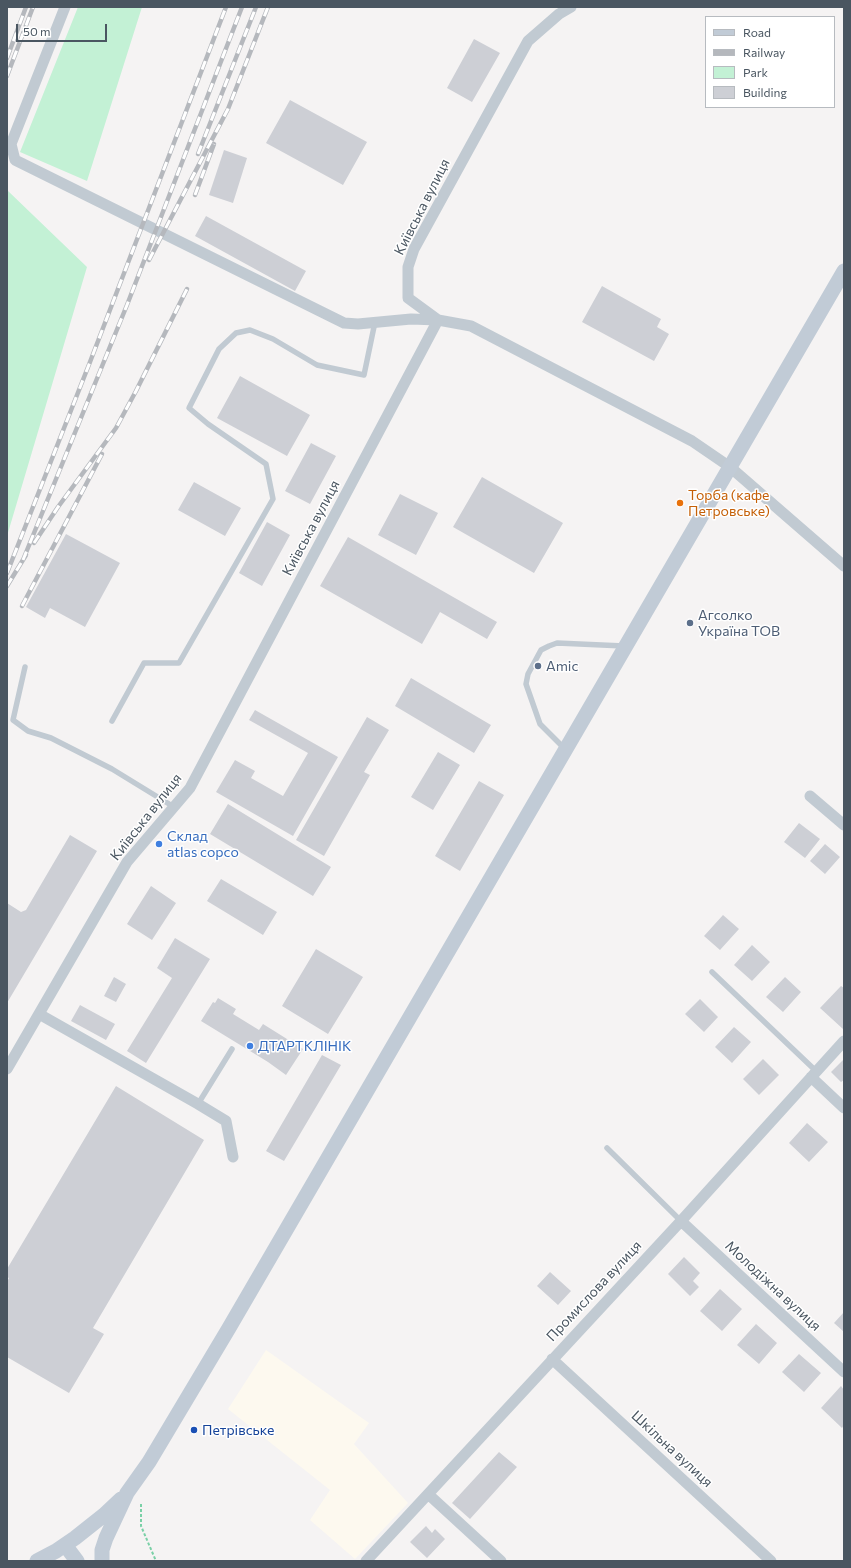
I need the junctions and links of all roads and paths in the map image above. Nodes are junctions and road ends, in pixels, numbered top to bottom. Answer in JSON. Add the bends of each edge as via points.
{"nodes":[{"id":1,"x":65,"y":7,"type":"edge"},
{"id":2,"x":571,"y":7,"type":"edge"},
{"id":3,"x":844,"y":271,"type":"edge"},
{"id":4,"x":438,"y":320,"type":"junction"},
{"id":5,"x":375,"y":322,"type":"junction"},
{"id":6,"x":730,"y":467,"type":"junction"},
{"id":7,"x":844,"y":566,"type":"edge"},
{"id":8,"x":626,"y":646,"type":"junction"},
{"id":9,"x":25,"y":667,"type":"dead end"},
{"id":10,"x":112,"y":721,"type":"dead end"},
{"id":11,"x":565,"y":750,"type":"junction"},
{"id":12,"x":810,"y":796,"type":"dead end"},
{"id":13,"x":174,"y":807,"type":"junction"},
{"id":14,"x":844,"y":824,"type":"edge"},
{"id":15,"x":712,"y":972,"type":"dead end"},
{"id":16,"x":39,"y":1014,"type":"junction"},
{"id":17,"x":844,"y":1041,"type":"edge"},
{"id":18,"x":232,"y":1049,"type":"dead end"},
{"id":19,"x":7,"y":1069,"type":"edge"},
{"id":20,"x":814,"y":1074,"type":"junction"},
{"id":21,"x":198,"y":1104,"type":"junction"},
{"id":22,"x":844,"y":1108,"type":"edge"},
{"id":23,"x":607,"y":1148,"type":"dead end"},
{"id":24,"x":233,"y":1158,"type":"dead end"},
{"id":25,"x":681,"y":1221,"type":"junction"},
{"id":26,"x":552,"y":1358,"type":"junction"},
{"id":27,"x":844,"y":1372,"type":"edge"},
{"id":28,"x":127,"y":1493,"type":"junction"},
{"id":29,"x":428,"y":1494,"type":"junction"},
{"id":30,"x":141,"y":1504,"type":"dead end"},
{"id":31,"x":62,"y":1552,"type":"edge"},
{"id":32,"x":37,"y":1561,"type":"edge"},
{"id":33,"x":77,"y":1561,"type":"edge"},
{"id":34,"x":102,"y":1561,"type":"edge"},
{"id":35,"x":156,"y":1561,"type":"edge"},
{"id":36,"x":366,"y":1561,"type":"edge"},
{"id":37,"x":502,"y":1561,"type":"edge"},
{"id":38,"x":771,"y":1561,"type":"edge"}],
"edges":[{"from":1,"to":5,"type":"street","via":[[11,144],[15,160],[344,323]]},
{"from":2,"to":4,"type":"street","name":"Київська вулиця","via":[[528,41],[414,249],[408,267],[408,298]]},
{"from":3,"to":6,"type":"main road"},
{"from":4,"to":5,"type":"street"},
{"from":4,"to":6,"type":"street","via":[[471,326],[692,441]]},
{"from":4,"to":13,"type":"street","name":"Київська вулиця","via":[[190,788]]},
{"from":5,"to":10,"type":"lane","via":[[364,375],[317,365],[272,339],[250,330],[236,333],[219,349],[190,408],[208,424],[266,464],[273,499],[179,663],[144,663]]},
{"from":6,"to":7,"type":"street"},
{"from":6,"to":8,"type":"main road"},
{"from":8,"to":11,"type":"main road"},
{"from":8,"to":11,"type":"lane","via":[[557,643],[541,650],[528,674],[526,684],[540,724]]},
{"from":9,"to":13,"type":"lane","via":[[13,720],[28,731],[51,738],[112,768]]},
{"from":11,"to":28,"type":"main road","via":[[229,1328],[149,1462]]},
{"from":12,"to":14,"type":"street"},
{"from":13,"to":16,"type":"street","name":"Київська вулиця","via":[[127,862]]},
{"from":15,"to":20,"type":"lane"},
{"from":16,"to":19,"type":"street","name":"Київська вулиця"},
{"from":16,"to":21,"type":"street"},
{"from":17,"to":20,"type":"street","name":"Промислова вулиця"},
{"from":18,"to":21,"type":"lane"},
{"from":20,"to":22,"type":"street"},
{"from":20,"to":25,"type":"street","name":"Промислова вулиця"},
{"from":21,"to":24,"type":"street","via":[[226,1121]]},
{"from":23,"to":25,"type":"lane"},
{"from":25,"to":26,"type":"street","name":"Промислова вулиця"},
{"from":25,"to":27,"type":"street","name":"Молодіжна вулиця"},
{"from":26,"to":29,"type":"street","name":"Промислова вулиця"},
{"from":26,"to":38,"type":"street","name":"Шкільна вулиця"},
{"from":28,"to":31,"type":"main road"},
{"from":28,"to":34,"type":"main road","via":[[106,1538]]},
{"from":29,"to":36,"type":"street","name":"Промислова вулиця"},
{"from":29,"to":37,"type":"street"},
{"from":30,"to":35,"type":"path","via":[[141,1526]]},
{"from":31,"to":32,"type":"main road"},
{"from":31,"to":33,"type":"main road"}]}
